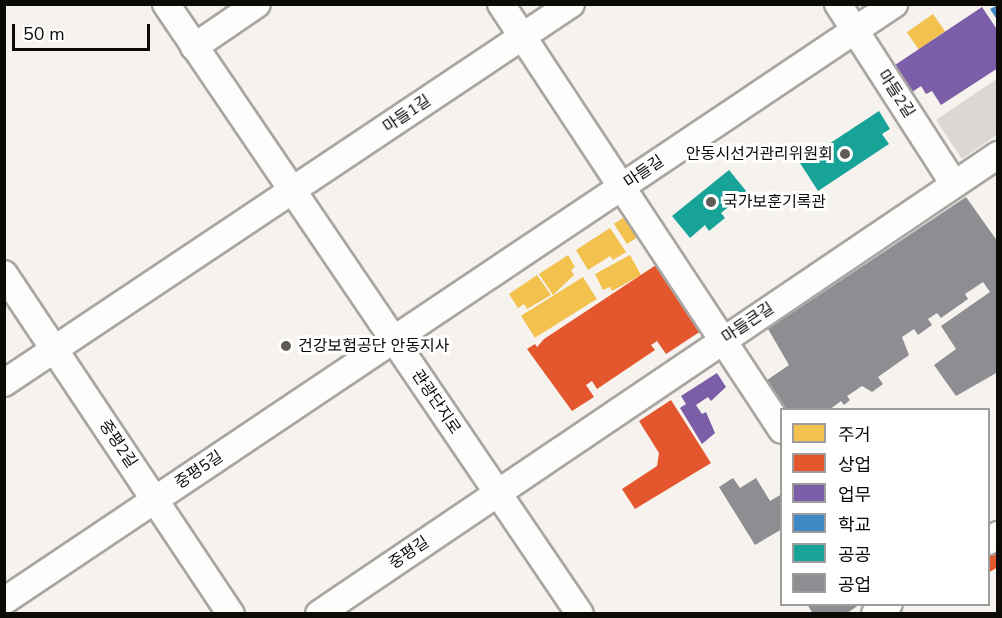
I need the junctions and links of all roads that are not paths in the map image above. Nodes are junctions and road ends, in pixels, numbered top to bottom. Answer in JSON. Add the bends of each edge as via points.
{"nodes":[{"id":1,"x":166,"y":4,"type":"edge"},
{"id":2,"x":257,"y":4,"type":"edge"},
{"id":3,"x":501,"y":4,"type":"edge"},
{"id":4,"x":571,"y":4,"type":"edge"},
{"id":5,"x":838,"y":4,"type":"edge"},
{"id":6,"x":894,"y":4,"type":"edge"},
{"id":7,"x":855,"y":31,"type":"junction"},
{"id":8,"x":522,"y":37,"type":"junction"},
{"id":9,"x":194,"y":47,"type":"junction"},
{"id":10,"x":998,"y":154,"type":"edge"},
{"id":11,"x":954,"y":184,"type":"junction"},
{"id":12,"x":622,"y":187,"type":"junction"},
{"id":13,"x":293,"y":191,"type":"junction"},
{"id":14,"x":4,"y":274,"type":"edge"},
{"id":15,"x":394,"y":340,"type":"junction"},
{"id":16,"x":723,"y":340,"type":"junction"},
{"id":17,"x":55,"y":350,"type":"junction"},
{"id":18,"x":4,"y":383,"type":"edge"},
{"id":19,"x":780,"y":427,"type":"edge"},
{"id":20,"x":498,"y":493,"type":"junction"},
{"id":21,"x":155,"y":500,"type":"junction"},
{"id":22,"x":5,"y":601,"type":"edge"},
{"id":23,"x":888,"y":606,"type":"edge"},
{"id":24,"x":13,"y":614,"type":"edge"},
{"id":25,"x":231,"y":614,"type":"edge"},
{"id":26,"x":319,"y":614,"type":"edge"},
{"id":27,"x":580,"y":614,"type":"edge"},
{"id":28,"x":875,"y":614,"type":"edge"}],
"edges":[{"from":1,"to":9,"type":"street","name":"관광단지로"},
{"from":2,"to":9,"type":"street"},
{"from":3,"to":8,"type":"street"},
{"from":4,"to":8,"type":"street","name":"마들1길"},
{"from":5,"to":7,"type":"street","name":"마들2길"},
{"from":6,"to":7,"type":"street","name":"마들길"},
{"from":7,"to":11,"type":"street","name":"마들2길"},
{"from":7,"to":12,"type":"street","name":"마들길"},
{"from":8,"to":12,"type":"street"},
{"from":8,"to":13,"type":"street","name":"마들1길"},
{"from":9,"to":13,"type":"street","name":"관광단지로"},
{"from":10,"to":11,"type":"street","name":"마들큰길"},
{"from":11,"to":16,"type":"street","name":"마들큰길"},
{"from":12,"to":15,"type":"street","name":"마들길"},
{"from":12,"to":16,"type":"street"},
{"from":13,"to":15,"type":"street","name":"관광단지로"},
{"from":13,"to":17,"type":"street","name":"마들1길"},
{"from":14,"to":17,"type":"street","name":"중평2길"},
{"from":15,"to":20,"type":"street","name":"관광단지로"},
{"from":15,"to":21,"type":"street","name":"중평5길"},
{"from":16,"to":19,"type":"street"},
{"from":16,"to":20,"type":"street","name":"마들큰길"},
{"from":17,"to":18,"type":"street","name":"마들1길"},
{"from":17,"to":21,"type":"street","name":"중평2길"},
{"from":20,"to":26,"type":"street","name":"중평길"},
{"from":20,"to":27,"type":"street","name":"관광단지로"},
{"from":21,"to":22,"type":"street","name":"중평5길"},
{"from":21,"to":25,"type":"street","name":"중평2길"},
{"from":22,"to":24,"type":"street","name":"중평5길"},
{"from":23,"to":28,"type":"street"}]}
